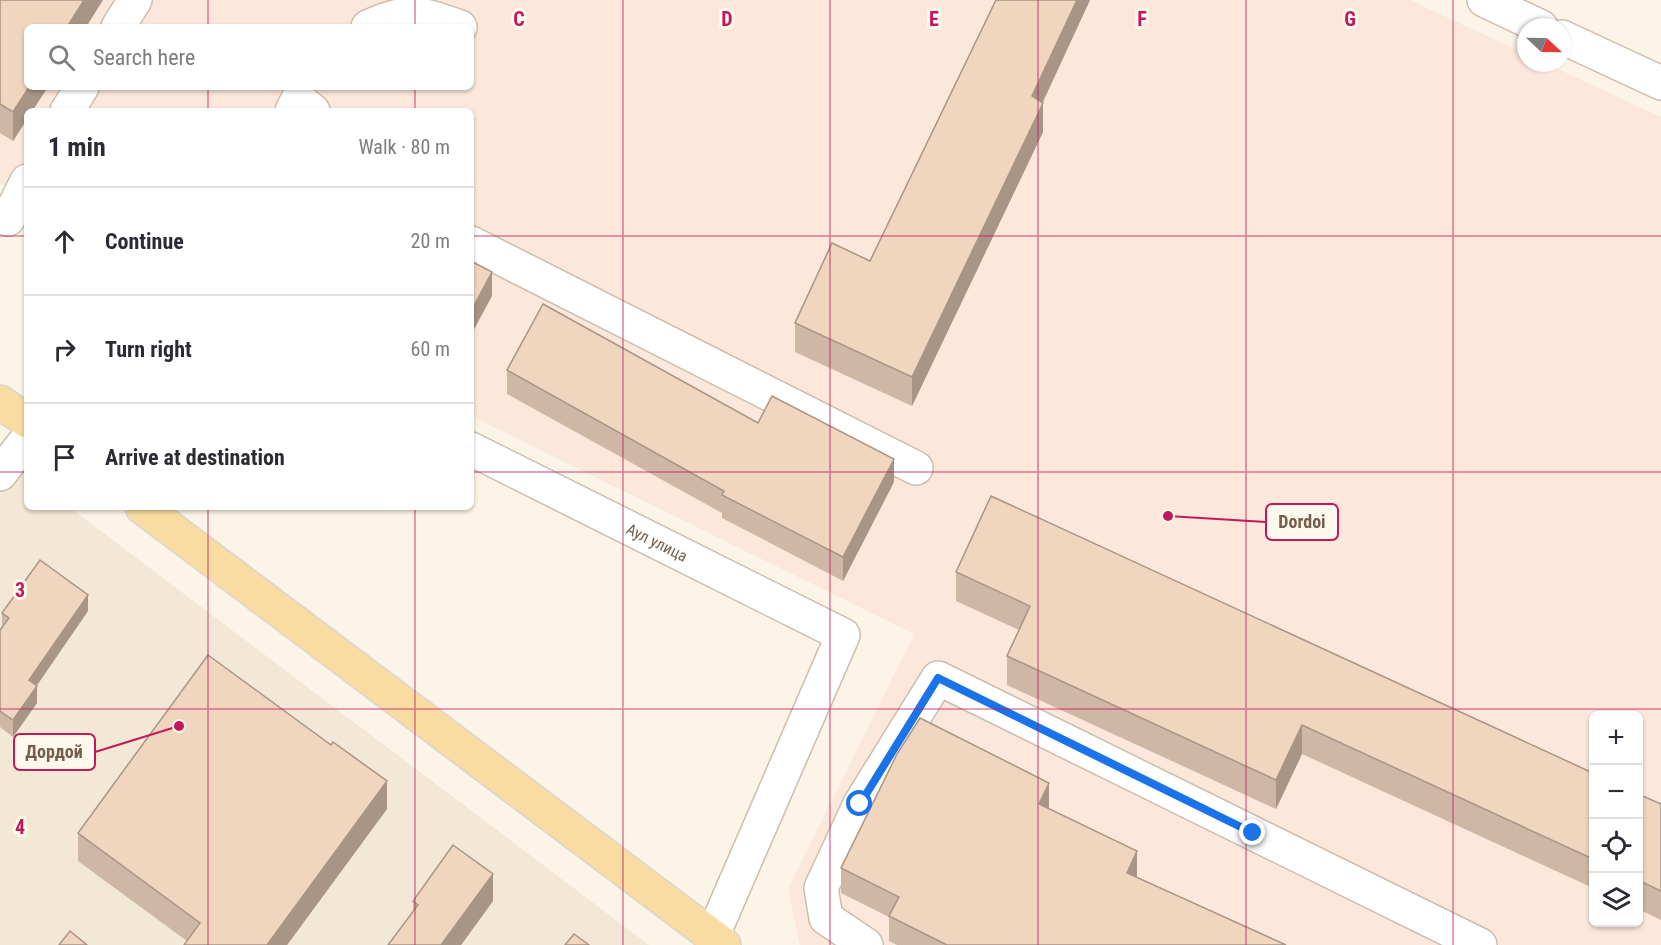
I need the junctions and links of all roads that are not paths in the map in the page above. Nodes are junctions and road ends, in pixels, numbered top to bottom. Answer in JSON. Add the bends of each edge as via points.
{"nodes":[{"id":1,"x":135,"y":0,"type":"edge"},
{"id":2,"x":1484,"y":0,"type":"edge"},
{"id":3,"x":1522,"y":18,"type":"edge"},
{"id":4,"x":120,"y":24,"type":"edge"},
{"id":5,"x":374,"y":24,"type":"edge"},
{"id":6,"x":449,"y":24,"type":"edge"},
{"id":7,"x":1571,"y":41,"type":"edge"},
{"id":8,"x":1661,"y":83,"type":"edge"},
{"id":9,"x":80,"y":90,"type":"edge"},
{"id":10,"x":69,"y":108,"type":"edge"},
{"id":11,"x":24,"y":189,"type":"edge"},
{"id":12,"x":12,"y":221,"type":"edge"},
{"id":13,"x":474,"y":245,"type":"edge"},
{"id":14,"x":0,"y":402,"type":"edge"},
{"id":15,"x":24,"y":419,"type":"edge"},
{"id":16,"x":24,"y":443,"type":"edge"},
{"id":17,"x":474,"y":450,"type":"edge"},
{"id":18,"x":916,"y":468,"type":"dead end"},
{"id":19,"x":0,"y":474,"type":"edge"},
{"id":20,"x":146,"y":510,"type":"edge"},
{"id":21,"x":718,"y":941,"type":"edge"},
{"id":22,"x":866,"y":945,"type":"edge"},
{"id":23,"x":1480,"y":945,"type":"edge"}],
"edges":[{"from":1,"to":4,"type":"street"},
{"from":2,"to":3,"type":"street"},
{"from":5,"to":6,"type":"street","via":[[390,16],[415,13]]},
{"from":7,"to":8,"type":"street"},
{"from":9,"to":10,"type":"street"},
{"from":11,"to":12,"type":"street"},
{"from":13,"to":18,"type":"street"},
{"from":14,"to":15,"type":"main road"},
{"from":16,"to":19,"type":"street"},
{"from":17,"to":21,"type":"street","name":"Аул улица","via":[[843,635]]},
{"from":20,"to":21,"type":"main road"},
{"from":22,"to":23,"type":"street","via":[[826,918],[821,888],[860,804],[938,678]]}]}
